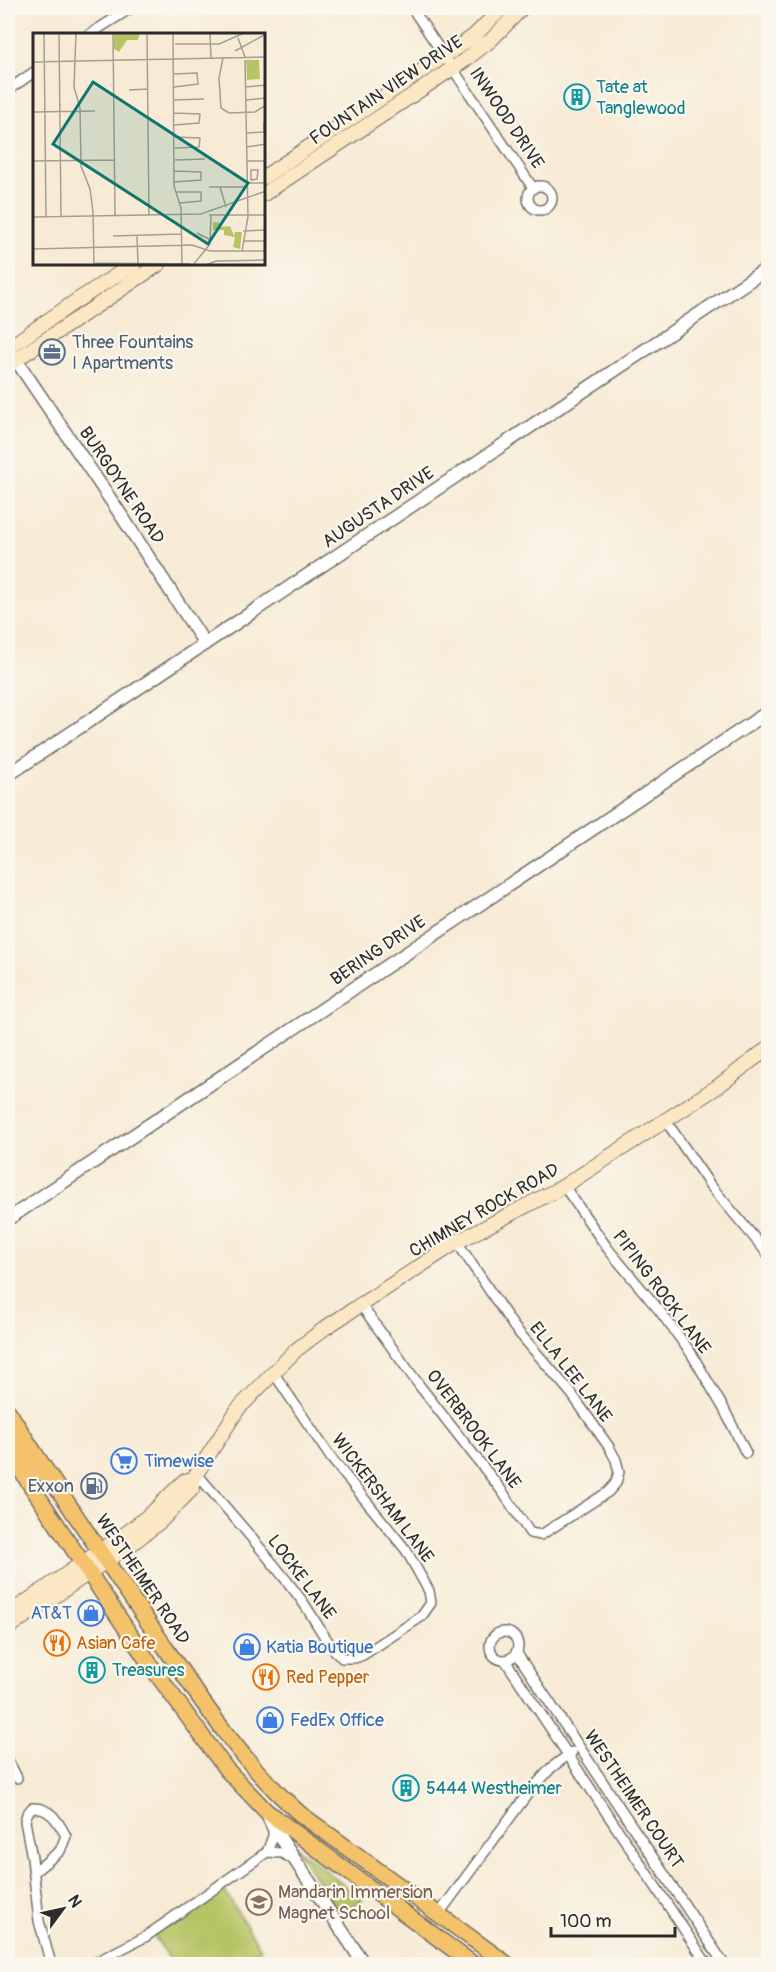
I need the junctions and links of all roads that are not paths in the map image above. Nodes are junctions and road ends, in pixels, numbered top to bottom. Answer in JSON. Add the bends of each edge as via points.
{"nodes":[{"id":1,"x":131,"y":8,"type":"edge"},
{"id":2,"x":412,"y":8,"type":"edge"},
{"id":3,"x":502,"y":8,"type":"edge"},
{"id":4,"x":522,"y":8,"type":"edge"},
{"id":5,"x":92,"y":33,"type":"edge"},
{"id":6,"x":445,"y":56,"type":"junction"},
{"id":7,"x":453,"y":68,"type":"junction"},
{"id":8,"x":33,"y":73,"type":"edge"},
{"id":9,"x":8,"y":90,"type":"edge"},
{"id":10,"x":343,"y":134,"type":"junction"},
{"id":11,"x":266,"y":184,"type":"edge"},
{"id":12,"x":533,"y":188,"type":"dead end"},
{"id":13,"x":132,"y":266,"type":"edge"},
{"id":14,"x":155,"y":266,"type":"edge"},
{"id":15,"x":768,"y":268,"type":"edge"},
{"id":16,"x":119,"y":282,"type":"junction"},
{"id":17,"x":9,"y":355,"type":"edge"},
{"id":18,"x":205,"y":644,"type":"junction"},
{"id":19,"x":768,"y":712,"type":"edge"},
{"id":20,"x":8,"y":775,"type":"edge"},
{"id":21,"x":768,"y":1050,"type":"edge"},
{"id":22,"x":666,"y":1121,"type":"junction"},
{"id":23,"x":564,"y":1186,"type":"junction"},
{"id":24,"x":8,"y":1219,"type":"edge"},
{"id":25,"x":456,"y":1242,"type":"junction"},
{"id":26,"x":768,"y":1254,"type":"edge"},
{"id":27,"x":361,"y":1305,"type":"junction"},
{"id":28,"x":273,"y":1372,"type":"junction"},
{"id":29,"x":13,"y":1411,"type":"edge"},
{"id":30,"x":8,"y":1430,"type":"edge"},
{"id":31,"x":8,"y":1451,"type":"edge"},
{"id":32,"x":746,"y":1453,"type":"dead end"},
{"id":33,"x":50,"y":1476,"type":"junction"},
{"id":34,"x":195,"y":1477,"type":"junction"},
{"id":35,"x":573,"y":1514,"type":"joint"},
{"id":36,"x":102,"y":1556,"type":"junction"},
{"id":37,"x":85,"y":1567,"type":"junction"},
{"id":38,"x":8,"y":1614,"type":"edge"},
{"id":39,"x":8,"y":1628,"type":"edge"},
{"id":40,"x":391,"y":1636,"type":"joint"},
{"id":41,"x":516,"y":1652,"type":"junction"},
{"id":42,"x":504,"y":1660,"type":"junction"},
{"id":43,"x":579,"y":1748,"type":"junction"},
{"id":44,"x":214,"y":1754,"type":"junction"},
{"id":45,"x":568,"y":1755,"type":"junction"},
{"id":46,"x":8,"y":1760,"type":"edge"},
{"id":47,"x":261,"y":1776,"type":"junction"},
{"id":48,"x":17,"y":1778,"type":"dead end"},
{"id":49,"x":266,"y":1811,"type":"junction"},
{"id":50,"x":273,"y":1827,"type":"junction"},
{"id":51,"x":267,"y":1852,"type":"junction"},
{"id":52,"x":294,"y":1861,"type":"junction"},
{"id":53,"x":34,"y":1872,"type":"junction"},
{"id":54,"x":678,"y":1895,"type":"junction"},
{"id":55,"x":391,"y":1902,"type":"junction"},
{"id":56,"x":666,"y":1903,"type":"junction"},
{"id":57,"x":438,"y":1915,"type":"junction"},
{"id":58,"x":51,"y":1965,"type":"edge"},
{"id":59,"x":92,"y":1965,"type":"edge"},
{"id":60,"x":364,"y":1965,"type":"edge"},
{"id":61,"x":473,"y":1965,"type":"edge"},
{"id":62,"x":507,"y":1965,"type":"edge"},
{"id":63,"x":707,"y":1965,"type":"edge"},
{"id":64,"x":724,"y":1965,"type":"edge"}],
"edges":[{"from":1,"to":5,"type":"street"},
{"from":2,"to":6,"type":"street","name":"INWOOD DRIVE"},
{"from":3,"to":6,"type":"main road","name":"FOUNTAIN VIEW DRIVE","via":[[482,30]]},
{"from":4,"to":7,"type":"main road","name":"FOUNTAIN VIEW DRIVE","via":[[491,40]]},
{"from":6,"to":7,"type":"street","name":"INWOOD DRIVE"},
{"from":6,"to":10,"type":"main road","name":"FOUNTAIN VIEW DRIVE"},
{"from":7,"to":10,"type":"main road","name":"FOUNTAIN VIEW DRIVE"},
{"from":7,"to":12,"type":"street","name":"INWOOD DRIVE"},
{"from":8,"to":9,"type":"street"},
{"from":10,"to":11,"type":"main road","name":"FOUNTAIN VIEW DRIVE"},
{"from":13,"to":16,"type":"main road"},
{"from":14,"to":16,"type":"main road"},
{"from":15,"to":18,"type":"street","name":"AUGUSTA DRIVE"},
{"from":16,"to":17,"type":"main road","via":[[86,314]]},
{"from":17,"to":18,"type":"street","name":"BURGOYNE ROAD"},
{"from":18,"to":20,"type":"street","name":"AUGUSTA DRIVE"},
{"from":19,"to":24,"type":"street","name":"BERING DRIVE"},
{"from":21,"to":22,"type":"main road","name":"CHIMNEY ROCK ROAD"},
{"from":22,"to":23,"type":"main road","name":"CHIMNEY ROCK ROAD"},
{"from":22,"to":26,"type":"street","via":[[710,1185]]},
{"from":23,"to":25,"type":"main road","name":"CHIMNEY ROCK ROAD"},
{"from":23,"to":32,"type":"street","name":"PIPING ROCK LANE","via":[[608,1249],[691,1353]]},
{"from":25,"to":27,"type":"main road","name":"CHIMNEY ROCK ROAD"},
{"from":25,"to":35,"type":"street","name":"ELLA LEE LANE","via":[[514,1327],[571,1393],[616,1460],[616,1483]]},
{"from":27,"to":28,"type":"main road","name":"CHIMNEY ROCK ROAD","via":[[310,1339]]},
{"from":27,"to":35,"type":"street","name":"OVERBROOK LANE","via":[[530,1533],[540,1535]]},
{"from":28,"to":34,"type":"main road","name":"CHIMNEY ROCK ROAD","via":[[238,1410]]},
{"from":28,"to":40,"type":"street","name":"WICKERSHAM LANE","via":[[331,1458],[406,1550],[429,1591],[431,1603],[421,1617]]},
{"from":29,"to":33,"type":"main road","name":"WESTHEIMER ROAD"},
{"from":30,"to":33,"type":"main road","via":[[33,1470]]},
{"from":31,"to":37,"type":"main road"},
{"from":33,"to":36,"type":"main road","name":"WESTHEIMER ROAD"},
{"from":34,"to":36,"type":"main road","name":"CHIMNEY ROCK ROAD","via":[[184,1480],[158,1516]]},
{"from":34,"to":40,"type":"street","name":"LOCKE LANE","via":[[279,1570],[331,1648],[342,1658],[363,1655]]},
{"from":36,"to":37,"type":"main road","name":"CHIMNEY ROCK ROAD"},
{"from":36,"to":47,"type":"main road","name":"WESTHEIMER ROAD","via":[[225,1735]]},
{"from":37,"to":38,"type":"main road","name":"CHIMNEY ROCK ROAD"},
{"from":37,"to":39,"type":"main road","name":"CHIMNEY ROCK ROAD"},
{"from":37,"to":44,"type":"main road"},
{"from":41,"to":42,"type":"street"},
{"from":41,"to":42,"type":"street","name":"WESTHEIMER COURT","via":[[517,1644],[511,1634],[495,1635],[490,1642],[491,1651]]},
{"from":41,"to":43,"type":"street","name":"WESTHEIMER COURT"},
{"from":42,"to":45,"type":"street","name":"WESTHEIMER COURT"},
{"from":43,"to":45,"type":"street"},
{"from":43,"to":54,"type":"street","name":"WESTHEIMER COURT"},
{"from":44,"to":47,"type":"main road","via":[[249,1779]]},
{"from":44,"to":49,"type":"main road"},
{"from":45,"to":56,"type":"street","name":"WESTHEIMER COURT"},
{"from":45,"to":57,"type":"street","via":[[526,1796]]},
{"from":46,"to":48,"type":"street"},
{"from":47,"to":57,"type":"main road","name":"WESTHEIMER ROAD","via":[[299,1813]]},
{"from":49,"to":50,"type":"street"},
{"from":49,"to":55,"type":"main road"},
{"from":50,"to":51,"type":"street"},
{"from":50,"to":52,"type":"street"},
{"from":51,"to":52,"type":"street","via":[[282,1853]]},
{"from":51,"to":59,"type":"street","via":[[145,1937]]},
{"from":52,"to":60,"type":"street"},
{"from":53,"to":53,"type":"street","via":[[60,1851],[66,1836],[60,1824],[41,1807],[32,1808],[25,1821]]},
{"from":53,"to":58,"type":"street","via":[[39,1921]]},
{"from":54,"to":56,"type":"street"},
{"from":54,"to":64,"type":"street","name":"WESTHEIMER COURT"},
{"from":55,"to":57,"type":"main road","via":[[431,1921]]},
{"from":55,"to":61,"type":"main road"},
{"from":56,"to":63,"type":"street","name":"WESTHEIMER COURT"},
{"from":57,"to":62,"type":"main road","name":"WESTHEIMER ROAD"}]}
